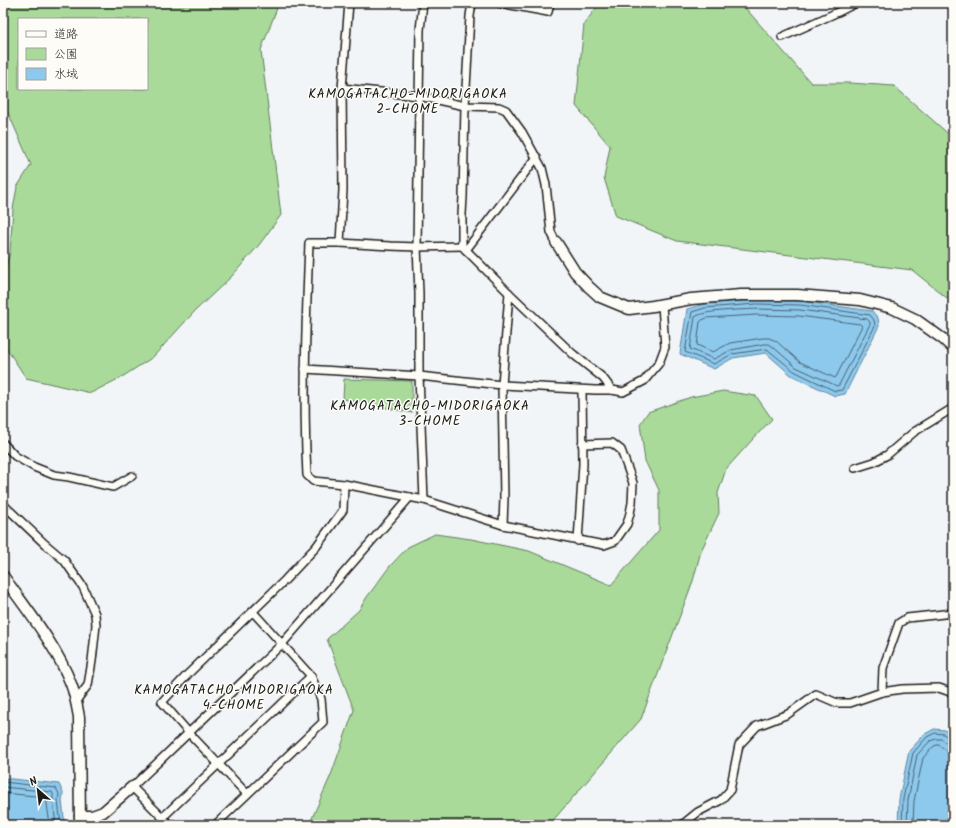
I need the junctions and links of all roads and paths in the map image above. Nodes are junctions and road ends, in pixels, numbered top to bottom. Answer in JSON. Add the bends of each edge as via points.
{"nodes":[{"id":1,"x":349,"y":3,"type":"edge"},
{"id":2,"x":423,"y":3,"type":"edge"},
{"id":3,"x":472,"y":3,"type":"edge"},
{"id":4,"x":499,"y":3,"type":"edge"},
{"id":5,"x":550,"y":3,"type":"edge"},
{"id":6,"x":856,"y":3,"type":"edge"},
{"id":7,"x":782,"y":38,"type":"dead end"},
{"id":8,"x":342,"y":88,"type":"junction"},
{"id":9,"x":419,"y":96,"type":"junction"},
{"id":10,"x":466,"y":106,"type":"junction"},
{"id":11,"x":537,"y":157,"type":"junction"},
{"id":12,"x":556,"y":242,"type":"joint"},
{"id":13,"x":340,"y":243,"type":"junction"},
{"id":14,"x":417,"y":247,"type":"junction"},
{"id":15,"x":464,"y":248,"type":"junction"},
{"id":16,"x":509,"y":293,"type":"junction"},
{"id":17,"x":662,"y":305,"type":"junction"},
{"id":18,"x":953,"y":348,"type":"edge"},
{"id":19,"x":305,"y":369,"type":"junction"},
{"id":20,"x":419,"y":376,"type":"junction"},
{"id":21,"x":502,"y":385,"type":"junction"},
{"id":22,"x":582,"y":390,"type":"junction"},
{"id":23,"x":612,"y":390,"type":"junction"},
{"id":24,"x":953,"y":408,"type":"edge"},
{"id":25,"x":3,"y":443,"type":"edge"},
{"id":26,"x":582,"y":444,"type":"junction"},
{"id":27,"x":855,"y":468,"type":"dead end"},
{"id":28,"x":132,"y":476,"type":"dead end"},
{"id":29,"x":344,"y":484,"type":"junction"},
{"id":30,"x":410,"y":497,"type":"junction"},
{"id":31,"x":424,"y":500,"type":"junction"},
{"id":32,"x":3,"y":502,"type":"edge"},
{"id":33,"x":503,"y":525,"type":"junction"},
{"id":34,"x":578,"y":541,"type":"junction"},
{"id":35,"x":3,"y":576,"type":"edge"},
{"id":36,"x":253,"y":612,"type":"junction"},
{"id":37,"x":953,"y":613,"type":"edge"},
{"id":38,"x":282,"y":644,"type":"junction"},
{"id":39,"x":311,"y":676,"type":"junction"},
{"id":40,"x":882,"y":692,"type":"junction"},
{"id":41,"x":953,"y":693,"type":"edge"},
{"id":42,"x":76,"y":701,"type":"junction"},
{"id":43,"x":189,"y":733,"type":"junction"},
{"id":44,"x":219,"y":765,"type":"junction"},
{"id":45,"x":132,"y":788,"type":"junction"},
{"id":46,"x":247,"y":794,"type":"junction"},
{"id":47,"x":163,"y":818,"type":"junction"},
{"id":48,"x":80,"y":821,"type":"edge"},
{"id":49,"x":174,"y":825,"type":"edge"},
{"id":50,"x":215,"y":825,"type":"edge"},
{"id":51,"x":682,"y":825,"type":"edge"}],
"edges":[{"from":1,"to":8,"type":"street"},
{"from":2,"to":9,"type":"street"},
{"from":3,"to":10,"type":"street"},
{"from":4,"to":5,"type":"street","via":[[548,12]]},
{"from":6,"to":7,"type":"street"},
{"from":8,"to":9,"type":"street"},
{"from":8,"to":13,"type":"street","via":[[343,190]]},
{"from":9,"to":10,"type":"street"},
{"from":9,"to":14,"type":"street"},
{"from":10,"to":11,"type":"street","via":[[499,107],[506,110]]},
{"from":10,"to":15,"type":"street","via":[[462,214]]},
{"from":11,"to":12,"type":"street","via":[[546,185],[552,232]]},
{"from":11,"to":15,"type":"street"},
{"from":12,"to":17,"type":"street","via":[[575,272],[600,297],[629,309]]},
{"from":13,"to":14,"type":"street"},
{"from":13,"to":19,"type":"street","via":[[309,244]]},
{"from":14,"to":15,"type":"street"},
{"from":14,"to":20,"type":"street"},
{"from":15,"to":16,"type":"street"},
{"from":16,"to":21,"type":"street"},
{"from":16,"to":23,"type":"street","via":[[573,354],[603,378]]},
{"from":17,"to":18,"type":"street","via":[[691,299],[741,295],[797,295],[860,300],[892,308],[915,319]]},
{"from":17,"to":23,"type":"street","via":[[665,347],[659,363],[644,381],[623,392]]},
{"from":19,"to":20,"type":"street"},
{"from":19,"to":29,"type":"street","via":[[307,475],[313,481]]},
{"from":20,"to":21,"type":"street"},
{"from":20,"to":31,"type":"street"},
{"from":21,"to":22,"type":"street"},
{"from":21,"to":33,"type":"street"},
{"from":22,"to":23,"type":"street"},
{"from":22,"to":26,"type":"street"},
{"from":24,"to":27,"type":"street","via":[[914,432],[887,455]]},
{"from":25,"to":28,"type":"street","via":[[15,456],[54,475],[113,487]]},
{"from":26,"to":34,"type":"street"},
{"from":26,"to":34,"type":"street","via":[[612,443],[621,450],[633,483],[627,524],[615,541],[604,545]]},
{"from":29,"to":30,"type":"street"},
{"from":29,"to":36,"type":"street","via":[[343,510],[316,547]]},
{"from":30,"to":31,"type":"street"},
{"from":30,"to":38,"type":"street"},
{"from":31,"to":33,"type":"street"},
{"from":32,"to":42,"type":"street","via":[[64,560],[84,587],[95,614],[96,625],[88,686]]},
{"from":33,"to":34,"type":"street"},
{"from":35,"to":42,"type":"street","via":[[52,646],[72,685]]},
{"from":36,"to":38,"type":"street"},
{"from":36,"to":43,"type":"street","via":[[162,702]]},
{"from":37,"to":40,"type":"street","via":[[907,618],[899,623],[883,668]]},
{"from":38,"to":39,"type":"street"},
{"from":38,"to":43,"type":"street"},
{"from":39,"to":44,"type":"street"},
{"from":39,"to":46,"type":"street","via":[[321,699],[324,722]]},
{"from":40,"to":41,"type":"street","via":[[939,688]]},
{"from":40,"to":51,"type":"street","via":[[850,704],[836,703],[816,694],[788,714],[757,726],[739,745],[730,790],[721,800],[698,812]]},
{"from":42,"to":48,"type":"street","via":[[79,717]]},
{"from":43,"to":44,"type":"street"},
{"from":43,"to":45,"type":"street"},
{"from":44,"to":46,"type":"street"},
{"from":44,"to":47,"type":"street"},
{"from":45,"to":47,"type":"street"},
{"from":45,"to":48,"type":"street","via":[[103,812]]},
{"from":46,"to":50,"type":"street"},
{"from":47,"to":49,"type":"street"}]}
